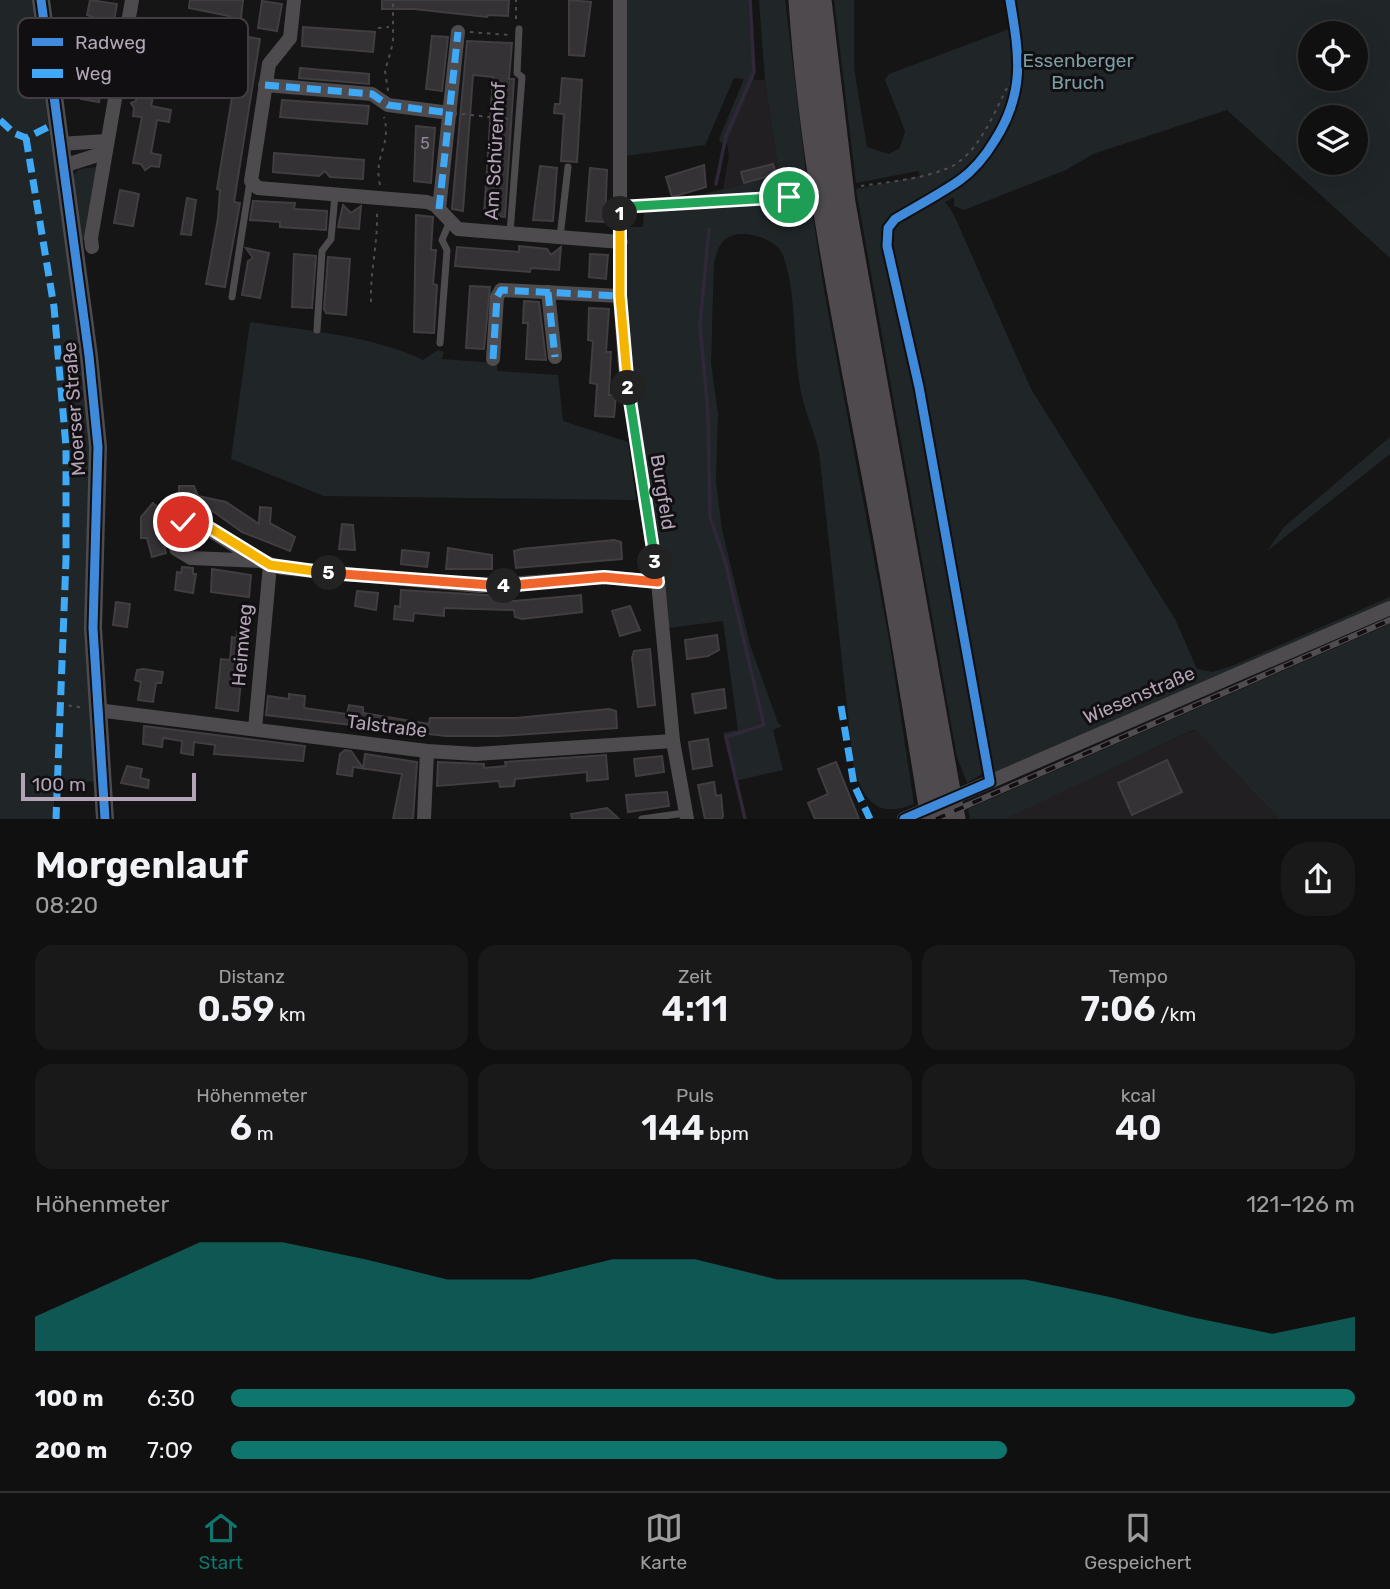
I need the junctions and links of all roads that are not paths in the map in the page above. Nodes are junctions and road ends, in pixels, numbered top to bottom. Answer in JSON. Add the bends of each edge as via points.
{"nodes":[{"id":1,"x":41,"y":0,"type":"edge"},
{"id":2,"x":132,"y":0,"type":"edge"},
{"id":3,"x":294,"y":0,"type":"edge"},
{"id":4,"x":620,"y":0,"type":"edge"},
{"id":5,"x":800,"y":0,"type":"edge"},
{"id":6,"x":820,"y":0,"type":"edge"},
{"id":7,"x":43,"y":18,"type":"edge"},
{"id":8,"x":129,"y":18,"type":"edge"},
{"id":9,"x":458,"y":32,"type":"road end"},
{"id":10,"x":518,"y":32,"type":"road end"},
{"id":11,"x":265,"y":85,"type":"junction"},
{"id":12,"x":54,"y":98,"type":"edge"},
{"id":13,"x":114,"y":98,"type":"edge"},
{"id":14,"x":450,"y":113,"type":"junction"},
{"id":15,"x":60,"y":144,"type":"junction"},
{"id":16,"x":105,"y":147,"type":"junction"},
{"id":17,"x":63,"y":166,"type":"junction"},
{"id":18,"x":568,"y":167,"type":"dead end"},
{"id":19,"x":250,"y":181,"type":"junction"},
{"id":20,"x":335,"y":195,"type":"junction"},
{"id":21,"x":439,"y":209,"type":"junction"},
{"id":22,"x":450,"y":221,"type":"junction"},
{"id":23,"x":510,"y":234,"type":"junction"},
{"id":24,"x":560,"y":238,"type":"junction"},
{"id":25,"x":621,"y":243,"type":"junction"},
{"id":26,"x":92,"y":247,"type":"dead end"},
{"id":27,"x":548,"y":292,"type":"junction"},
{"id":28,"x":620,"y":296,"type":"junction"},
{"id":29,"x":232,"y":297,"type":"dead end"},
{"id":30,"x":317,"y":330,"type":"dead end"},
{"id":31,"x":440,"y":343,"type":"dead end"},
{"id":32,"x":555,"y":357,"type":"dead end"},
{"id":33,"x":493,"y":359,"type":"dead end"},
{"id":34,"x":265,"y":563,"type":"junction"},
{"id":35,"x":658,"y":582,"type":"junction"},
{"id":36,"x":1390,"y":608,"type":"edge"},
{"id":37,"x":97,"y":710,"type":"junction"},
{"id":38,"x":255,"y":729,"type":"junction"},
{"id":39,"x":673,"y":741,"type":"junction"},
{"id":40,"x":427,"y":751,"type":"junction"},
{"id":41,"x":935,"y":772,"type":"junction"},
{"id":42,"x":687,"y":816,"type":"edge"},
{"id":43,"x":105,"y":819,"type":"edge"},
{"id":44,"x":424,"y":819,"type":"edge"},
{"id":45,"x":642,"y":819,"type":"edge"},
{"id":46,"x":904,"y":819,"type":"edge"},
{"id":47,"x":932,"y":819,"type":"edge"},
{"id":48,"x":954,"y":819,"type":"edge"}],
"edges":[{"from":1,"to":7,"type":"street","name":"Moerser Straße"},
{"from":2,"to":8,"type":"street"},
{"from":3,"to":11,"type":"street","via":[[290,38],[269,64]]},
{"from":4,"to":25,"type":"street","name":"Burgfeld"},
{"from":5,"to":41,"type":"highway","via":[[838,290]]},
{"from":6,"to":41,"type":"highway","via":[[844,203]]},
{"from":9,"to":14,"type":"street"},
{"from":10,"to":23,"type":"lane","name":"Am Schürenhof","via":[[517,73],[522,77]]},
{"from":11,"to":14,"type":"street","via":[[372,94],[404,109]]},
{"from":11,"to":19,"type":"street"},
{"from":12,"to":15,"type":"street","name":"Moerser Straße"},
{"from":13,"to":16,"type":"street"},
{"from":14,"to":21,"type":"street"},
{"from":15,"to":16,"type":"street"},
{"from":15,"to":17,"type":"street","name":"Moerser Straße"},
{"from":16,"to":17,"type":"street"},
{"from":16,"to":26,"type":"street"},
{"from":17,"to":37,"type":"street","name":"Moerser Straße","via":[[98,447],[93,628]]},
{"from":18,"to":24,"type":"lane"},
{"from":19,"to":20,"type":"street","via":[[258,188]]},
{"from":19,"to":29,"type":"lane"},
{"from":20,"to":21,"type":"street","via":[[427,202]]},
{"from":20,"to":30,"type":"lane","via":[[331,239],[322,250]]},
{"from":21,"to":22,"type":"street","name":"Am Schürenhof"},
{"from":22,"to":23,"type":"street","name":"Am Schürenhof","via":[[458,229]]},
{"from":22,"to":31,"type":"lane","via":[[442,240],[447,250]]},
{"from":23,"to":24,"type":"street","name":"Am Schürenhof"},
{"from":24,"to":25,"type":"street","name":"Am Schürenhof"},
{"from":25,"to":28,"type":"street","name":"Burgfeld"},
{"from":27,"to":28,"type":"street"},
{"from":27,"to":32,"type":"street"},
{"from":27,"to":33,"type":"street","via":[[501,290],[496,297]]},
{"from":28,"to":35,"type":"street","name":"Burgfeld","via":[[625,366]]},
{"from":34,"to":34,"type":"street","via":[[197,520],[183,522],[173,534],[176,549],[187,558]]},
{"from":34,"to":35,"type":"street","via":[[480,586],[604,577]]},
{"from":34,"to":38,"type":"street","name":"Heimweg"},
{"from":35,"to":39,"type":"street","name":"Burgfeld"},
{"from":36,"to":46,"type":"street","name":"Wiesenstraße"},
{"from":37,"to":38,"type":"street","name":"Talstraße"},
{"from":37,"to":43,"type":"street","name":"Moerser Straße"},
{"from":38,"to":40,"type":"street","name":"Talstraße"},
{"from":39,"to":40,"type":"street","name":"Talstraße","via":[[476,754]]},
{"from":39,"to":42,"type":"street","name":"Burgfeld"},
{"from":40,"to":44,"type":"street"},
{"from":41,"to":47,"type":"highway"},
{"from":41,"to":48,"type":"highway"},
{"from":42,"to":45,"type":"lane"}]}
